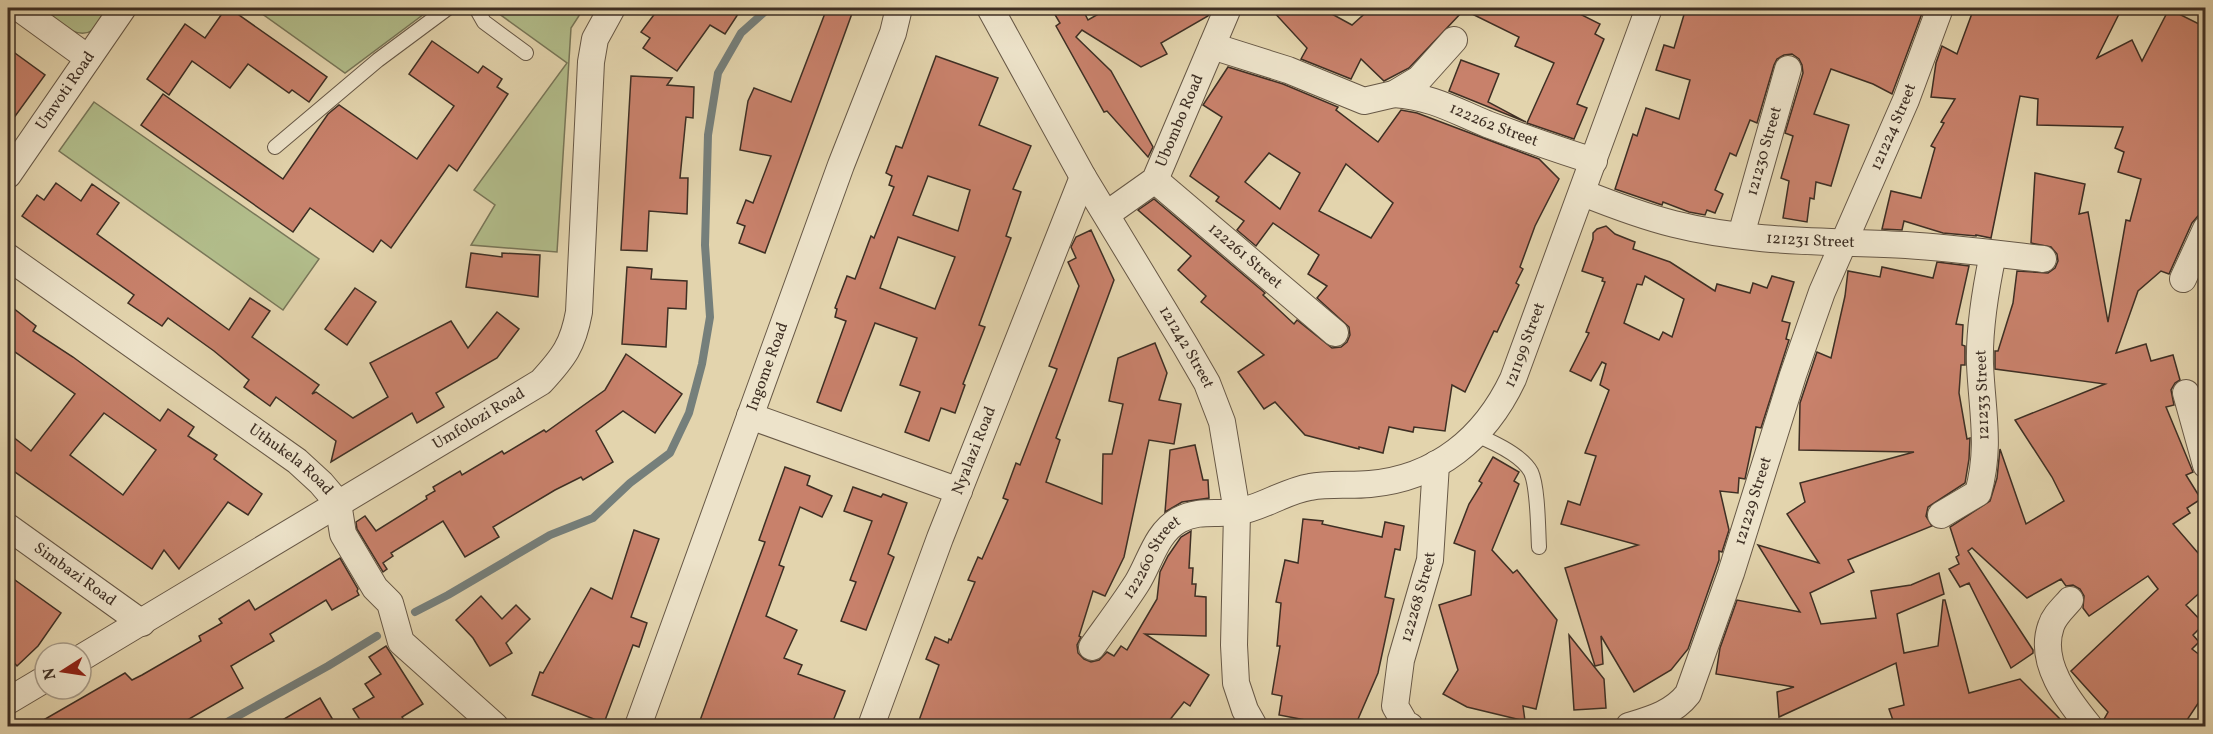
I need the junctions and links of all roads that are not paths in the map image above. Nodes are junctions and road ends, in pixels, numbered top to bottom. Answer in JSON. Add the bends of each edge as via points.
{"nodes":[{"id":1,"x":19,"y":8,"type":"edge"},
{"id":2,"x":123,"y":8,"type":"edge"},
{"id":3,"x":448,"y":8,"type":"edge"},
{"id":4,"x":476,"y":8,"type":"edge"},
{"id":5,"x":612,"y":8,"type":"edge"},
{"id":6,"x":899,"y":8,"type":"edge"},
{"id":7,"x":990,"y":8,"type":"edge"},
{"id":8,"x":1228,"y":8,"type":"edge"},
{"id":9,"x":1649,"y":8,"type":"edge"},
{"id":10,"x":1940,"y":8,"type":"edge"},
{"id":11,"x":1454,"y":40,"type":"dead end"},
{"id":12,"x":1212,"y":46,"type":"junction"},
{"id":13,"x":526,"y":53,"type":"dead end"},
{"id":14,"x":88,"y":58,"type":"junction"},
{"id":15,"x":1788,"y":69,"type":"dead end"},
{"id":16,"x":1394,"y":94,"type":"junction"},
{"id":17,"x":275,"y":147,"type":"dead end"},
{"id":18,"x":1594,"y":161,"type":"junction"},
{"id":19,"x":8,"y":175,"type":"edge"},
{"id":20,"x":1083,"y":177,"type":"junction"},
{"id":21,"x":1155,"y":180,"type":"junction"},
{"id":22,"x":1583,"y":193,"type":"junction"},
{"id":23,"x":1107,"y":214,"type":"junction"},
{"id":24,"x":2205,"y":229,"type":"edge"},
{"id":25,"x":1741,"y":235,"type":"junction"},
{"id":26,"x":1841,"y":244,"type":"junction"},
{"id":27,"x":1993,"y":254,"type":"junction"},
{"id":28,"x":8,"y":256,"type":"edge"},
{"id":29,"x":2043,"y":259,"type":"dead end"},
{"id":30,"x":2183,"y":279,"type":"dead end"},
{"id":31,"x":1335,"y":333,"type":"dead end"},
{"id":32,"x":2186,"y":393,"type":"dead end"},
{"id":33,"x":750,"y":416,"type":"junction"},
{"id":34,"x":1476,"y":435,"type":"junction"},
{"id":35,"x":1436,"y":464,"type":"junction"},
{"id":36,"x":2205,"y":465,"type":"edge"},
{"id":37,"x":959,"y":491,"type":"junction"},
{"id":38,"x":338,"y":503,"type":"junction"},
{"id":39,"x":1237,"y":512,"type":"junction"},
{"id":40,"x":1941,"y":515,"type":"dead end"},
{"id":41,"x":8,"y":526,"type":"edge"},
{"id":42,"x":1539,"y":547,"type":"dead end"},
{"id":43,"x":2070,"y":600,"type":"dead end"},
{"id":44,"x":142,"y":623,"type":"junction"},
{"id":45,"x":1092,"y":646,"type":"dead end"},
{"id":46,"x":93,"y":651,"type":"edge"},
{"id":47,"x":33,"y":686,"type":"edge"},
{"id":48,"x":8,"y":701,"type":"edge"},
{"id":49,"x":495,"y":726,"type":"edge"},
{"id":50,"x":638,"y":726,"type":"edge"},
{"id":51,"x":871,"y":726,"type":"edge"},
{"id":52,"x":1254,"y":726,"type":"edge"},
{"id":53,"x":1408,"y":726,"type":"edge"},
{"id":54,"x":1629,"y":726,"type":"edge"},
{"id":55,"x":2089,"y":726,"type":"edge"}],
"edges":[{"from":1,"to":14,"type":"street"},
{"from":2,"to":14,"type":"street","name":"Umvoti Road"},
{"from":3,"to":17,"type":"lane","via":[[378,60]]},
{"from":4,"to":13,"type":"lane","via":[[484,22]]},
{"from":5,"to":38,"type":"street","name":"Umfolozi Road","via":[[595,39],[591,62],[575,335],[561,360],[541,382]]},
{"from":6,"to":33,"type":"street","name":"Ingome Road"},
{"from":7,"to":20,"type":"street","name":"121242 Street"},
{"from":8,"to":12,"type":"street","name":"Ubombo Road"},
{"from":9,"to":18,"type":"street","name":"121199 Street"},
{"from":10,"to":26,"type":"street","name":"121224 Street","via":[[1906,100]]},
{"from":11,"to":16,"type":"street","name":"122262 Street","via":[[1419,79]]},
{"from":12,"to":16,"type":"street","name":"122262 Street","via":[[1364,100]]},
{"from":12,"to":21,"type":"street","name":"Ubombo Road"},
{"from":14,"to":19,"type":"street","name":"Umvoti Road"},
{"from":15,"to":25,"type":"street","name":"121230 Street"},
{"from":16,"to":18,"type":"street","name":"122262 Street","via":[[1436,102]]},
{"from":18,"to":22,"type":"street","name":"121199 Street"},
{"from":20,"to":23,"type":"street","name":"121242 Street"},
{"from":20,"to":37,"type":"street","name":"Nyalazi Road"},
{"from":21,"to":23,"type":"street","name":"Ubombo Road"},
{"from":21,"to":31,"type":"street","name":"122261 Street"},
{"from":22,"to":25,"type":"street","name":"121231 Street","via":[[1676,225]]},
{"from":22,"to":34,"type":"street","name":"121199 Street","via":[[1513,379],[1502,402]]},
{"from":23,"to":39,"type":"street","name":"121242 Street","via":[[1207,383],[1222,422]]},
{"from":24,"to":30,"type":"street"},
{"from":25,"to":26,"type":"street","name":"121231 Street"},
{"from":26,"to":27,"type":"street","name":"121231 Street","via":[[1906,245]]},
{"from":26,"to":54,"type":"street","name":"121229 Street","via":[[1793,375],[1731,573],[1688,694],[1667,713]]},
{"from":27,"to":29,"type":"street","name":"121231 Street"},
{"from":27,"to":40,"type":"street","name":"121233 Street","via":[[1980,361],[1985,467],[1978,493]]},
{"from":28,"to":38,"type":"street","name":"Uthukela Road","via":[[297,461]]},
{"from":32,"to":36,"type":"street"},
{"from":33,"to":37,"type":"street"},
{"from":33,"to":50,"type":"street","name":"Ingome Road"},
{"from":34,"to":35,"type":"street","name":"121199 Street"},
{"from":34,"to":42,"type":"lane","via":[[1502,446],[1530,471]]},
{"from":35,"to":39,"type":"street","name":"121199 Street","via":[[1380,482],[1310,487]]},
{"from":35,"to":53,"type":"street","name":"122268 Street","via":[[1430,560],[1401,660],[1395,706]]},
{"from":37,"to":51,"type":"street","name":"Nyalazi Road"},
{"from":38,"to":44,"type":"street","name":"Umfolozi Road"},
{"from":38,"to":49,"type":"street","name":"Uthukela Road","via":[[343,534],[375,588],[390,603],[401,642]]},
{"from":39,"to":45,"type":"street","name":"122260 Street","via":[[1197,514],[1180,519],[1165,531],[1137,582]]},
{"from":39,"to":52,"type":"street","name":"121242 Street","via":[[1236,683]]},
{"from":41,"to":44,"type":"street","name":"Simbazi Road"},
{"from":43,"to":55,"type":"street","via":[[2051,625],[2049,653],[2061,689]]},
{"from":44,"to":46,"type":"street","name":"Umfolozi Road"},
{"from":47,"to":48,"type":"street"}]}
